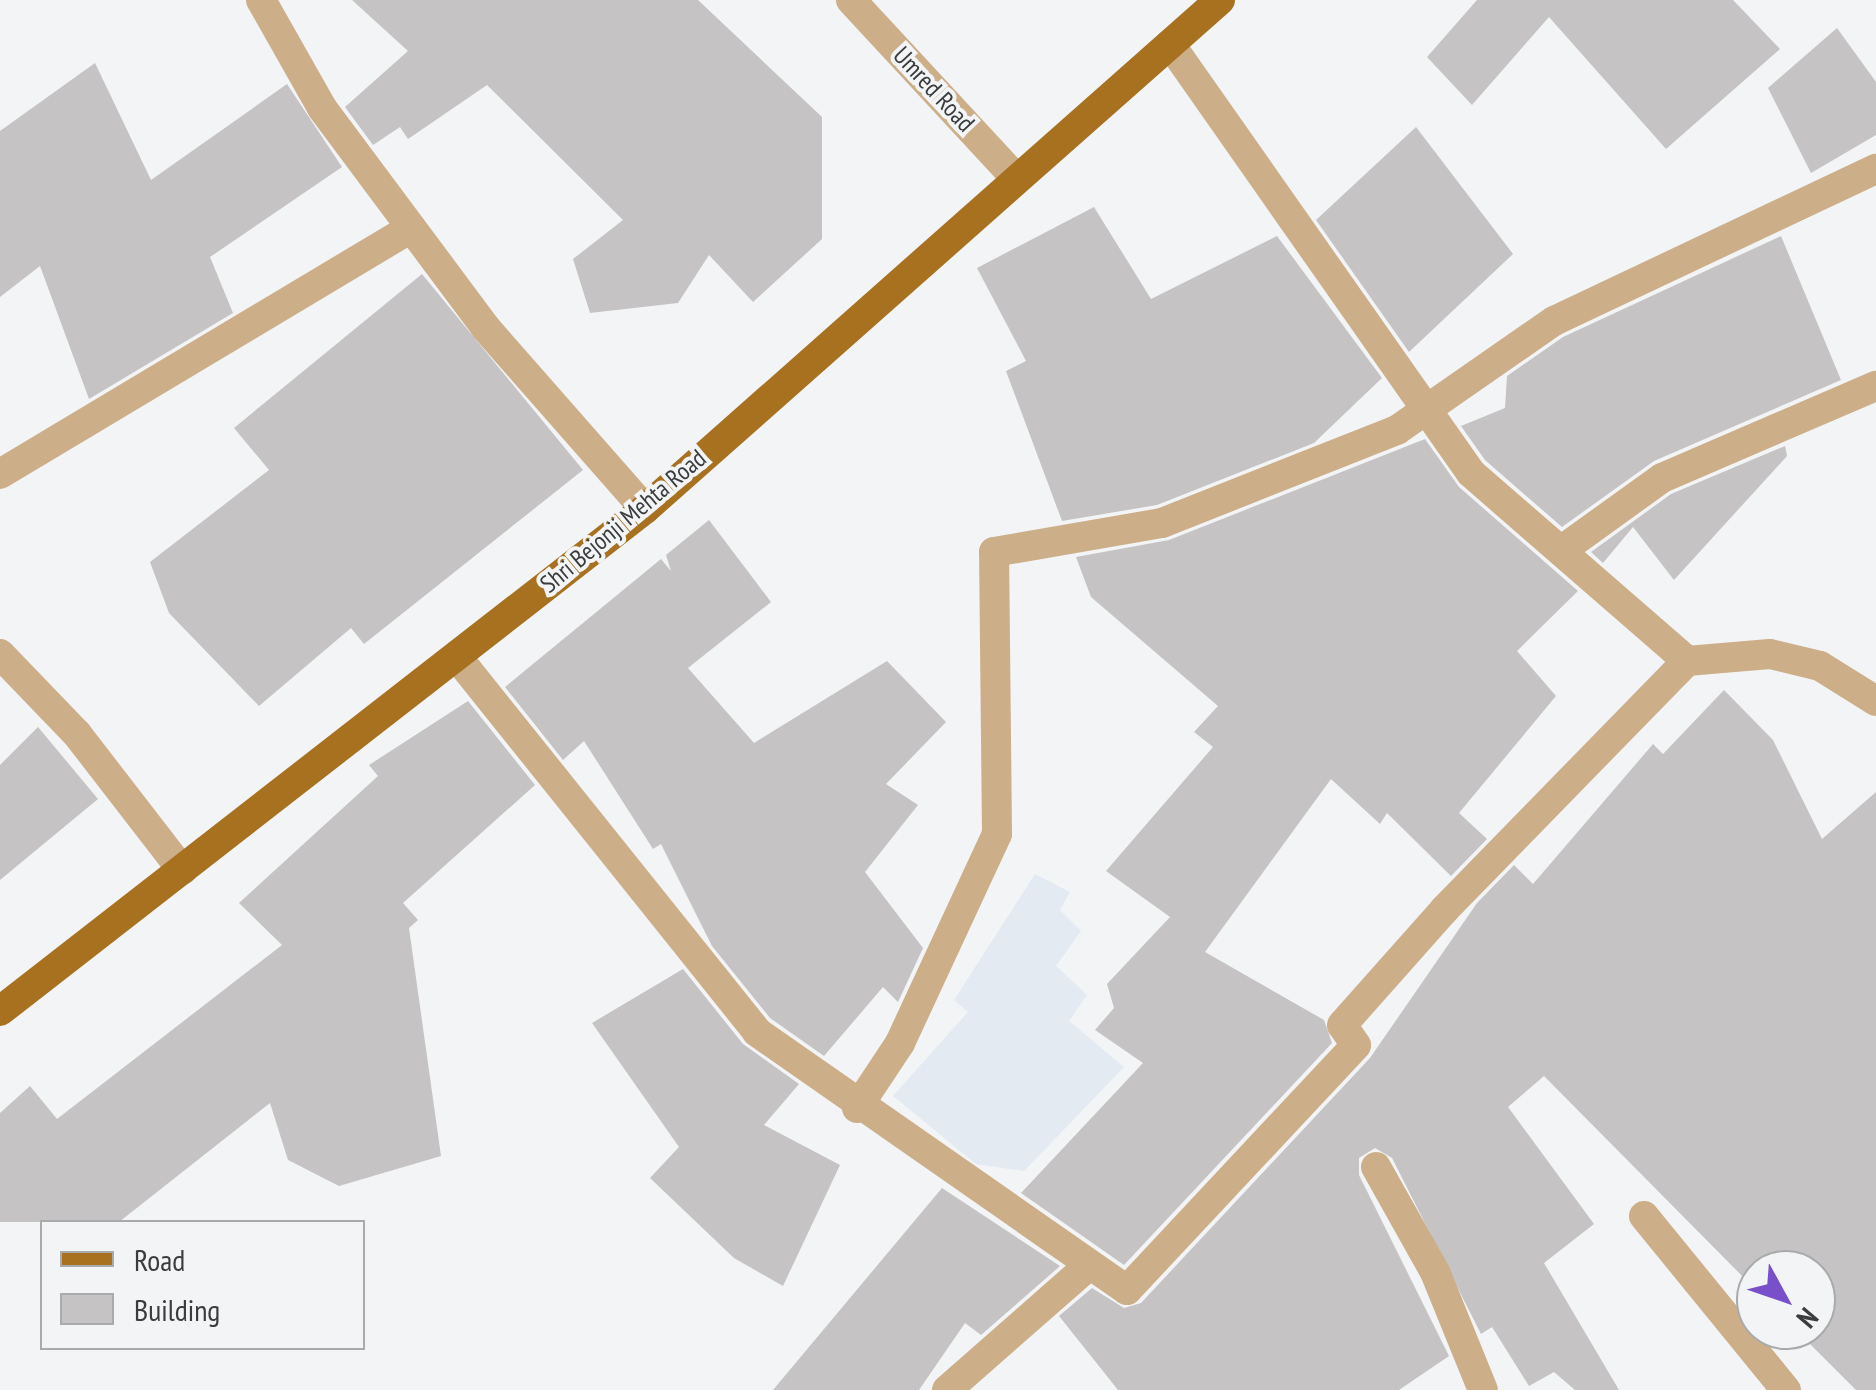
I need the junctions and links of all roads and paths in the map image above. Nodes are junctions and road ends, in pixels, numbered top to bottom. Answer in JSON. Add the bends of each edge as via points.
{"nodes":[{"id":1,"x":262,"y":0,"type":"edge"},
{"id":2,"x":851,"y":0,"type":"edge"},
{"id":3,"x":1220,"y":0,"type":"edge"},
{"id":4,"x":1170,"y":44,"type":"junction"},
{"id":5,"x":1876,"y":169,"type":"edge"},
{"id":6,"x":1016,"y":178,"type":"junction"},
{"id":7,"x":411,"y":228,"type":"junction"},
{"id":8,"x":1876,"y":386,"type":"edge"},
{"id":9,"x":1434,"y":408,"type":"junction"},
{"id":10,"x":0,"y":474,"type":"edge"},
{"id":11,"x":645,"y":509,"type":"junction"},
{"id":12,"x":1562,"y":550,"type":"junction"},
{"id":13,"x":0,"y":654,"type":"edge"},
{"id":14,"x":457,"y":657,"type":"junction"},
{"id":15,"x":1687,"y":660,"type":"junction"},
{"id":16,"x":1876,"y":701,"type":"edge"},
{"id":17,"x":182,"y":870,"type":"junction"},
{"id":18,"x":0,"y":1011,"type":"edge"},
{"id":19,"x":858,"y":1108,"type":"junction"},
{"id":20,"x":1376,"y":1168,"type":"dead end"},
{"id":21,"x":1644,"y":1216,"type":"dead end"},
{"id":22,"x":1086,"y":1268,"type":"junction"},
{"id":23,"x":947,"y":1390,"type":"edge"},
{"id":24,"x":1483,"y":1390,"type":"edge"},
{"id":25,"x":1786,"y":1390,"type":"edge"}],
"edges":[{"from":1,"to":7,"type":"street","via":[[322,108]]},
{"from":2,"to":6,"type":"street","name":"Umred Road"},
{"from":3,"to":4,"type":"main road","name":"Shri Bejonji Mehta Road"},
{"from":4,"to":6,"type":"main road","name":"Shri Bejonji Mehta Road"},
{"from":4,"to":9,"type":"street"},
{"from":5,"to":9,"type":"street","via":[[1554,321]]},
{"from":6,"to":11,"type":"main road","name":"Shri Bejonji Mehta Road"},
{"from":7,"to":10,"type":"street"},
{"from":7,"to":11,"type":"street"},
{"from":8,"to":12,"type":"street","via":[[1662,478]]},
{"from":9,"to":12,"type":"street","via":[[1471,472]]},
{"from":9,"to":19,"type":"street","via":[[1162,523],[994,552],[997,834],[900,1044]]},
{"from":11,"to":14,"type":"main road","name":"Shri Bejonji Mehta Road"},
{"from":12,"to":15,"type":"street"},
{"from":13,"to":17,"type":"street","via":[[77,734]]},
{"from":14,"to":17,"type":"main road","name":"Shri Bejonji Mehta Road"},
{"from":14,"to":19,"type":"street","via":[[758,1032]]},
{"from":15,"to":16,"type":"street","via":[[1770,654],[1820,666]]},
{"from":15,"to":22,"type":"street","via":[[1444,910],[1342,1025],[1356,1045],[1126,1290],[1108,1270]]},
{"from":17,"to":18,"type":"main road","name":"Shri Bejonji Mehta Road"},
{"from":19,"to":22,"type":"street","via":[[998,1197]]},
{"from":20,"to":24,"type":"street","via":[[1435,1272]]},
{"from":21,"to":25,"type":"street"},
{"from":22,"to":23,"type":"street"}]}
